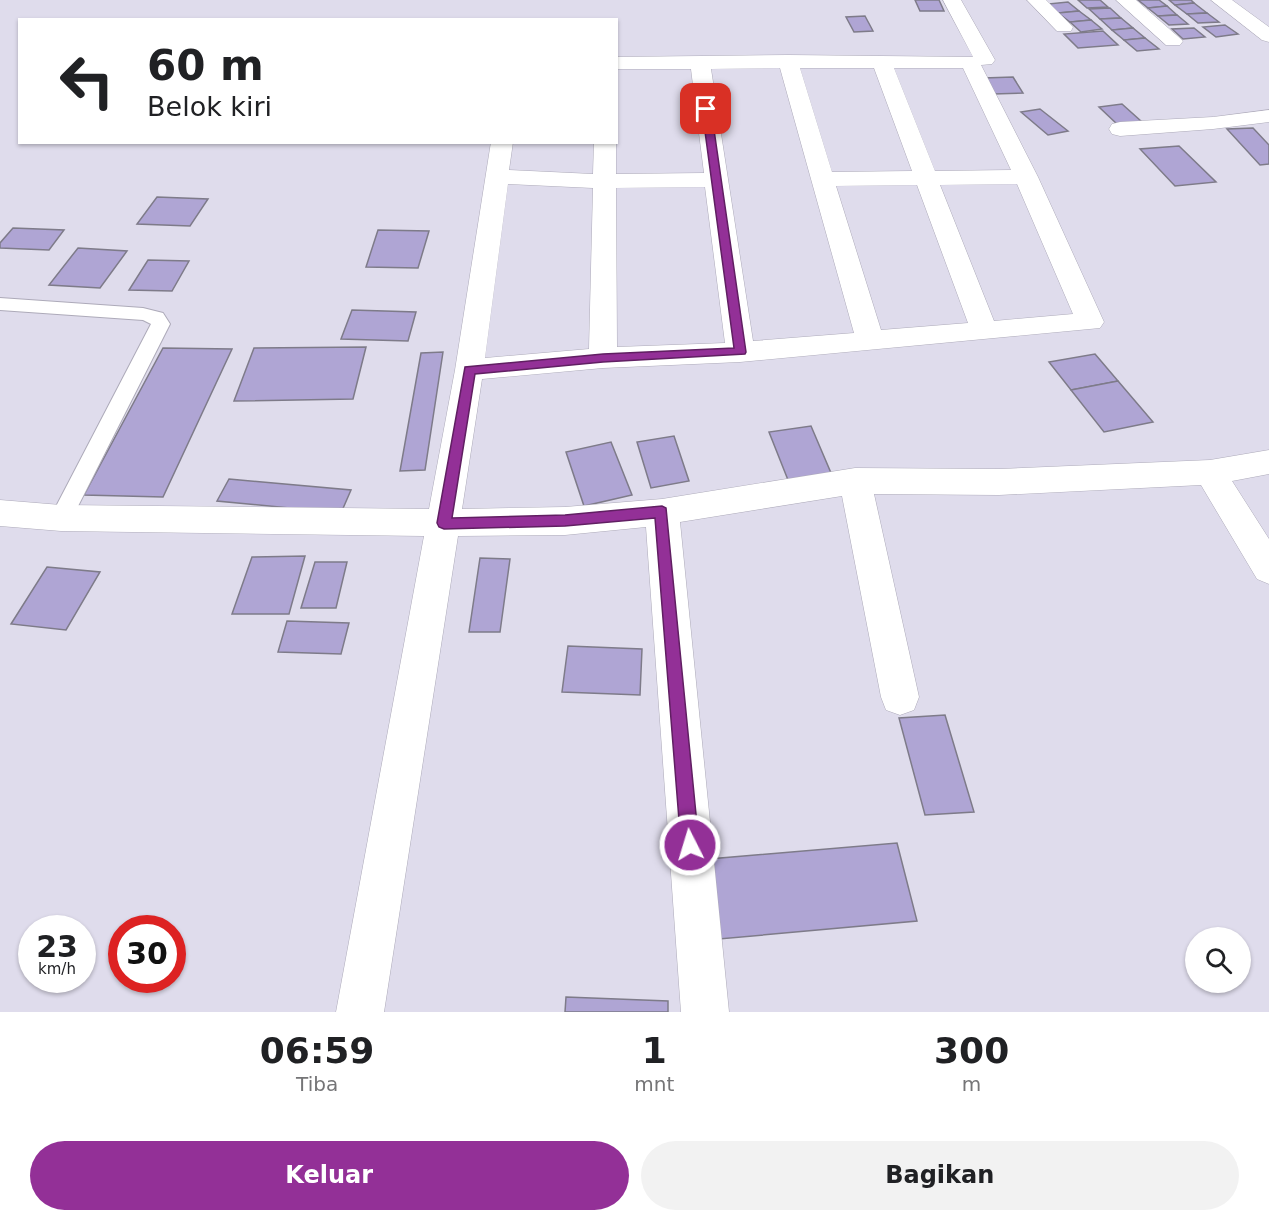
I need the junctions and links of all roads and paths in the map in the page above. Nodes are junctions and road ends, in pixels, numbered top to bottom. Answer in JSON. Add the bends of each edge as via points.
{"nodes":[{"id":1,"x":952,"y":0,"type":"edge"},
{"id":2,"x":1036,"y":0,"type":"edge"},
{"id":3,"x":1125,"y":0,"type":"edge"},
{"id":4,"x":1220,"y":0,"type":"edge"},
{"id":5,"x":1064,"y":27,"type":"dead end"},
{"id":6,"x":1269,"y":36,"type":"edge"},
{"id":7,"x":1173,"y":41,"type":"dead end"},
{"id":8,"x":985,"y":60,"type":"dead end"},
{"id":9,"x":788,"y":61,"type":"junction"},
{"id":10,"x":881,"y":61,"type":"junction"},
{"id":11,"x":700,"y":62,"type":"junction"},
{"id":12,"x":618,"y":63,"type":"edge"},
{"id":13,"x":1269,"y":116,"type":"edge"},
{"id":14,"x":1120,"y":129,"type":"dead end"},
{"id":15,"x":502,"y":144,"type":"edge"},
{"id":16,"x":605,"y":144,"type":"edge"},
{"id":17,"x":499,"y":177,"type":"junction"},
{"id":18,"x":1026,"y":177,"type":"junction"},
{"id":19,"x":926,"y":178,"type":"junction"},
{"id":20,"x":824,"y":179,"type":"junction"},
{"id":21,"x":717,"y":180,"type":"junction"},
{"id":22,"x":606,"y":181,"type":"junction"},
{"id":23,"x":0,"y":304,"type":"edge"},
{"id":24,"x":984,"y":330,"type":"junction"},
{"id":25,"x":870,"y":340,"type":"junction"},
{"id":26,"x":740,"y":352,"type":"junction"},
{"id":27,"x":603,"y":358,"type":"junction"},
{"id":28,"x":470,"y":370,"type":"junction"},
{"id":29,"x":1269,"y":462,"type":"edge"},
{"id":30,"x":1210,"y":472,"type":"junction"},
{"id":31,"x":855,"y":481,"type":"junction"},
{"id":32,"x":662,"y":512,"type":"junction"},
{"id":33,"x":0,"y":513,"type":"edge"},
{"id":34,"x":61,"y":518,"type":"junction"},
{"id":35,"x":444,"y":523,"type":"junction"},
{"id":36,"x":1269,"y":569,"type":"edge"},
{"id":37,"x":900,"y":697,"type":"dead end"},
{"id":38,"x":360,"y":1012,"type":"edge"},
{"id":39,"x":705,"y":1012,"type":"edge"}],
"edges":[{"from":1,"to":8,"type":"street"},
{"from":2,"to":5,"type":"street"},
{"from":3,"to":7,"type":"street"},
{"from":4,"to":6,"type":"street"},
{"from":9,"to":10,"type":"street"},
{"from":9,"to":11,"type":"street"},
{"from":9,"to":20,"type":"street"},
{"from":10,"to":18,"type":"street","via":[[970,62]]},
{"from":10,"to":19,"type":"street"},
{"from":11,"to":12,"type":"street"},
{"from":11,"to":21,"type":"street"},
{"from":13,"to":14,"type":"street"},
{"from":15,"to":17,"type":"street"},
{"from":16,"to":22,"type":"street"},
{"from":17,"to":22,"type":"street"},
{"from":17,"to":28,"type":"street"},
{"from":18,"to":19,"type":"street"},
{"from":18,"to":24,"type":"street","via":[[1090,322]]},
{"from":19,"to":20,"type":"street"},
{"from":19,"to":24,"type":"street"},
{"from":20,"to":25,"type":"street"},
{"from":21,"to":22,"type":"street"},
{"from":21,"to":26,"type":"street"},
{"from":22,"to":27,"type":"street"},
{"from":23,"to":34,"type":"lane","via":[[142,314],[156,317],[161,324]]},
{"from":24,"to":25,"type":"street"},
{"from":25,"to":26,"type":"street"},
{"from":26,"to":27,"type":"street"},
{"from":27,"to":28,"type":"street"},
{"from":28,"to":35,"type":"street"},
{"from":29,"to":30,"type":"street"},
{"from":30,"to":31,"type":"street","via":[[999,482]]},
{"from":30,"to":36,"type":"street"},
{"from":31,"to":32,"type":"street"},
{"from":31,"to":37,"type":"street"},
{"from":32,"to":35,"type":"street","via":[[565,521]]},
{"from":32,"to":39,"type":"street"},
{"from":33,"to":34,"type":"street"},
{"from":34,"to":35,"type":"street"},
{"from":35,"to":38,"type":"street"}]}
